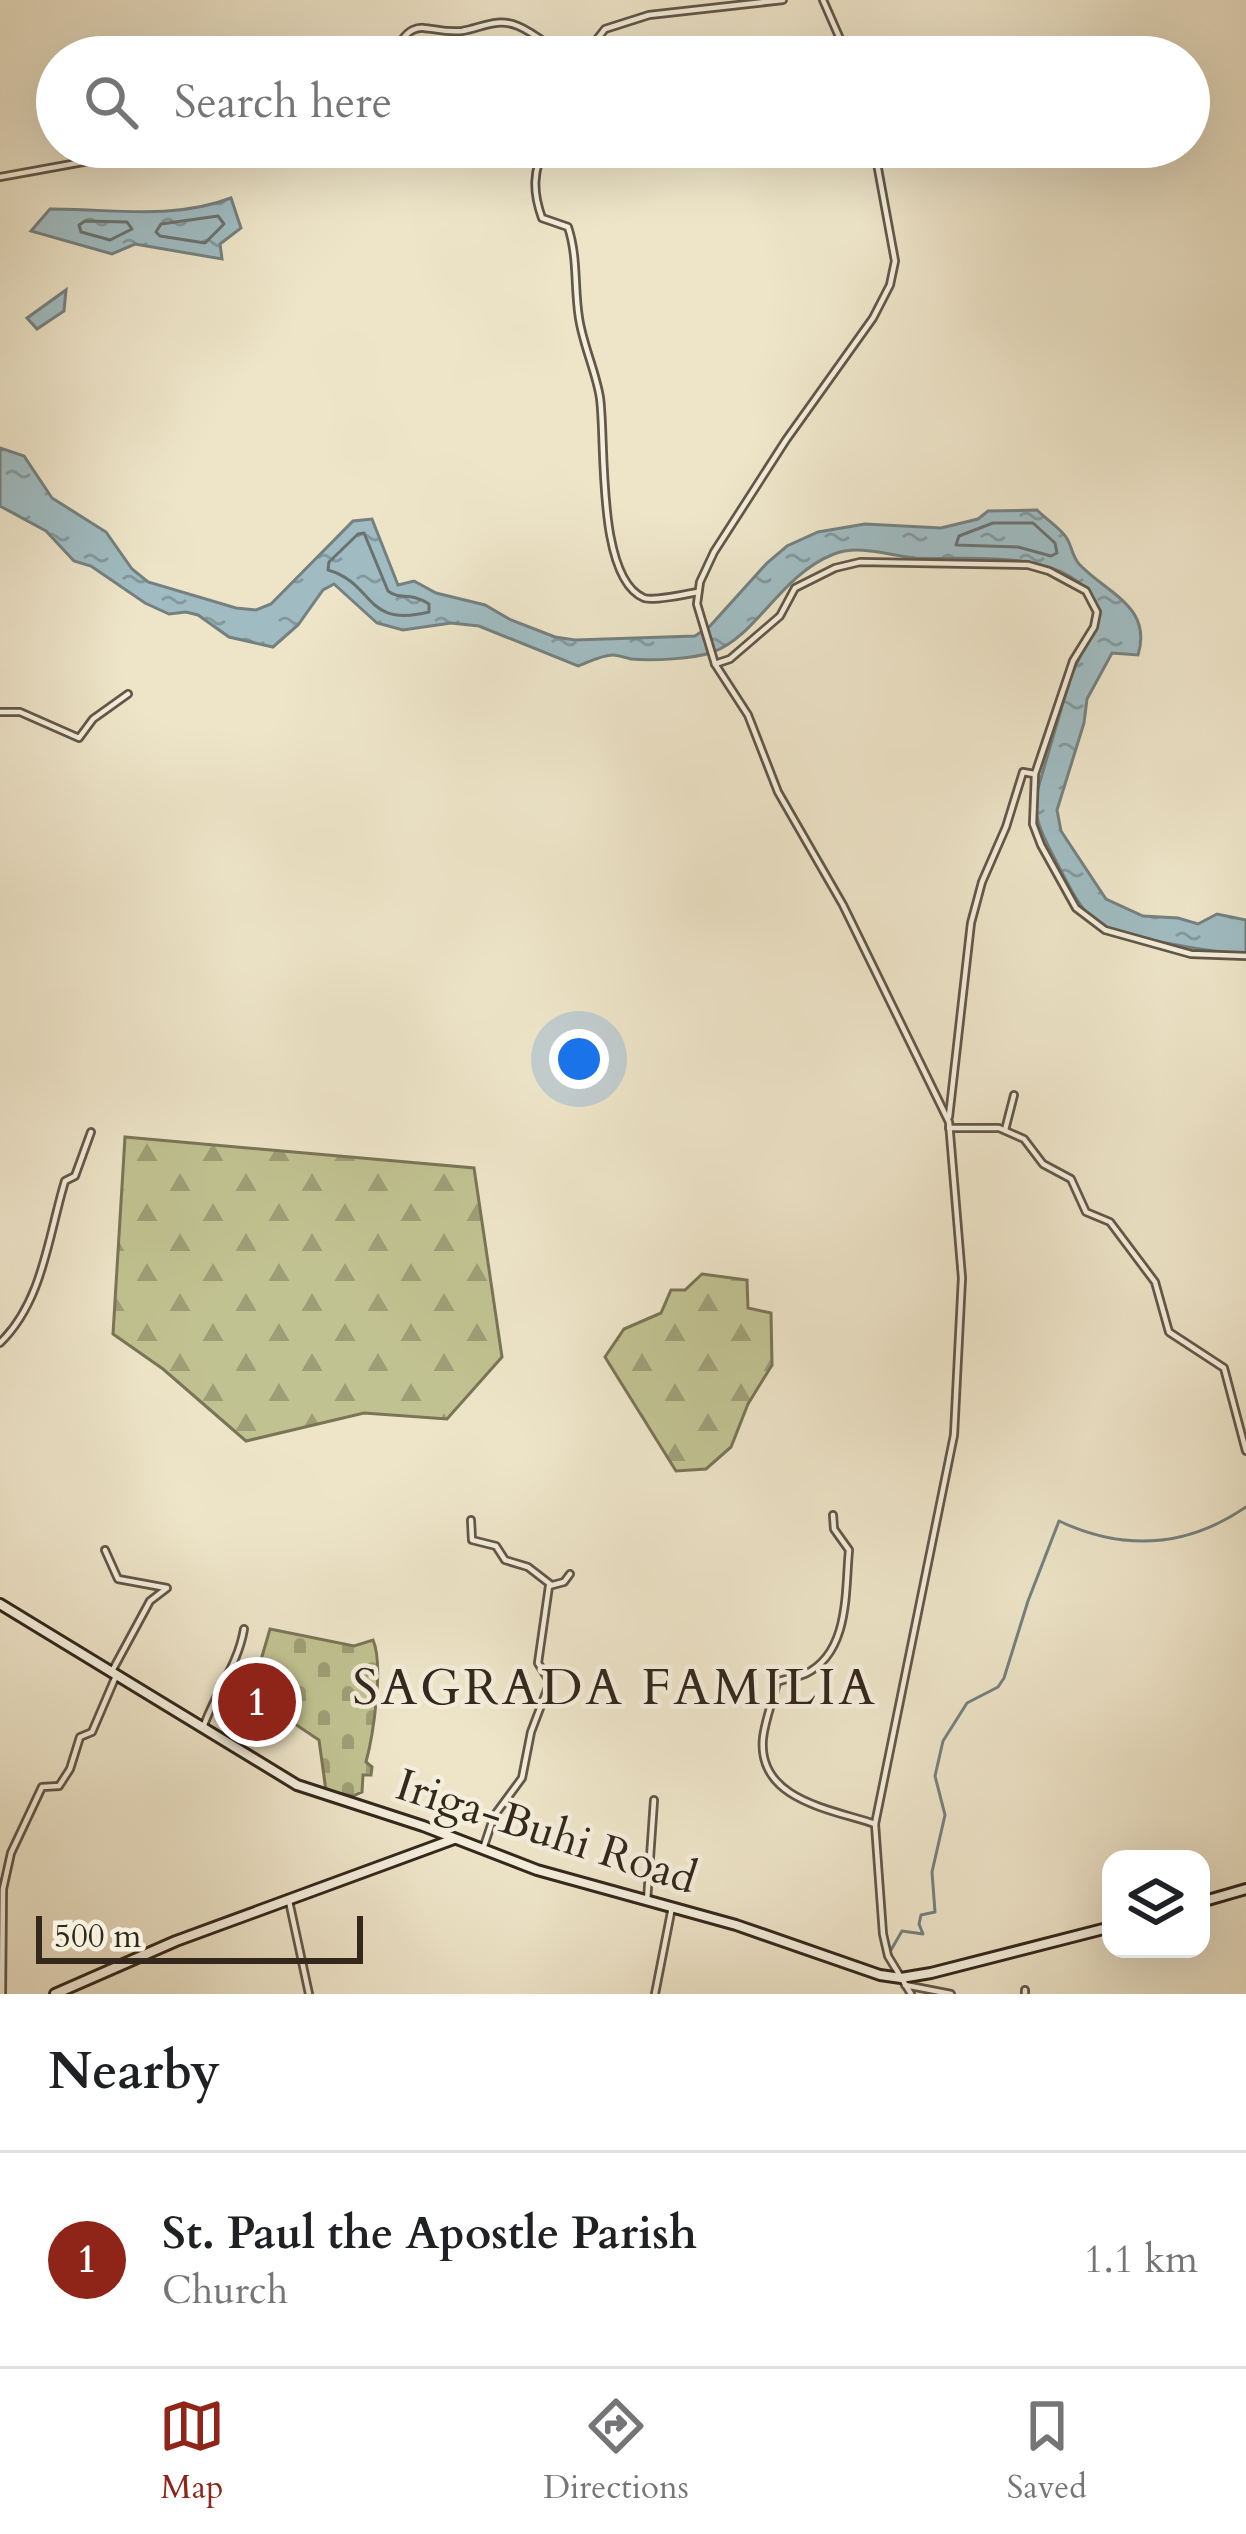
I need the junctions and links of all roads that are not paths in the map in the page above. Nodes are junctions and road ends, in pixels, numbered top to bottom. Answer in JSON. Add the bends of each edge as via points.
{"nodes":[{"id":1,"x":783,"y":0,"type":"edge"},
{"id":2,"x":823,"y":0,"type":"edge"},
{"id":3,"x":405,"y":36,"type":"edge"},
{"id":4,"x":533,"y":36,"type":"edge"},
{"id":5,"x":599,"y":36,"type":"edge"},
{"id":6,"x":839,"y":36,"type":"edge"},
{"id":7,"x":41,"y":168,"type":"edge"},
{"id":8,"x":537,"y":168,"type":"edge"},
{"id":9,"x":878,"y":168,"type":"edge"},
{"id":10,"x":0,"y":177,"type":"edge"},
{"id":11,"x":698,"y":592,"type":"junction"},
{"id":12,"x":715,"y":664,"type":"junction"},
{"id":13,"x":128,"y":694,"type":"dead end"},
{"id":14,"x":0,"y":712,"type":"edge"},
{"id":15,"x":1035,"y":774,"type":"junction"},
{"id":16,"x":1246,"y":956,"type":"edge"},
{"id":17,"x":1014,"y":1095,"type":"dead end"},
{"id":18,"x":949,"y":1125,"type":"junction"},
{"id":19,"x":1005,"y":1131,"type":"junction"},
{"id":20,"x":91,"y":1132,"type":"dead end"},
{"id":21,"x":0,"y":1343,"type":"edge"},
{"id":22,"x":1246,"y":1451,"type":"edge"},
{"id":23,"x":833,"y":1515,"type":"dead end"},
{"id":24,"x":471,"y":1520,"type":"dead end"},
{"id":25,"x":105,"y":1550,"type":"dead end"},
{"id":26,"x":570,"y":1574,"type":"dead end"},
{"id":27,"x":550,"y":1584,"type":"junction"},
{"id":28,"x":0,"y":1604,"type":"edge"},
{"id":29,"x":244,"y":1629,"type":"dead end"},
{"id":30,"x":113,"y":1674,"type":"junction"},
{"id":31,"x":203,"y":1730,"type":"junction"},
{"id":32,"x":655,"y":1800,"type":"dead end"},
{"id":33,"x":874,"y":1824,"type":"junction"},
{"id":34,"x":455,"y":1839,"type":"junction"},
{"id":35,"x":483,"y":1849,"type":"junction"},
{"id":36,"x":1246,"y":1889,"type":"edge"},
{"id":37,"x":1210,"y":1899,"type":"edge"},
{"id":38,"x":289,"y":1901,"type":"junction"},
{"id":39,"x":647,"y":1901,"type":"junction"},
{"id":40,"x":673,"y":1907,"type":"junction"},
{"id":41,"x":1102,"y":1929,"type":"edge"},
{"id":42,"x":903,"y":1982,"type":"junction"},
{"id":43,"x":2,"y":1994,"type":"edge"},
{"id":44,"x":55,"y":1994,"type":"edge"},
{"id":45,"x":309,"y":1994,"type":"edge"},
{"id":46,"x":655,"y":1994,"type":"edge"},
{"id":47,"x":911,"y":1994,"type":"edge"},
{"id":48,"x":951,"y":1994,"type":"edge"}],
"edges":[{"from":1,"to":5,"type":"street","via":[[649,14]]},
{"from":2,"to":6,"type":"street"},
{"from":3,"to":4,"type":"street","via":[[421,26],[466,31],[499,22]]},
{"from":7,"to":10,"type":"street"},
{"from":8,"to":11,"type":"street","via":[[542,218],[568,227],[574,250],[618,563],[641,597]]},
{"from":9,"to":11,"type":"street","via":[[895,261],[890,286],[764,472]]},
{"from":11,"to":12,"type":"street"},
{"from":12,"to":15,"type":"street","via":[[780,616],[795,588],[846,565],[891,560],[1049,571],[1086,591],[1097,612]]},
{"from":12,"to":18,"type":"street","via":[[748,715],[778,793],[843,905]]},
{"from":13,"to":14,"type":"street","via":[[79,738],[20,712]]},
{"from":15,"to":16,"type":"street","via":[[1033,824],[1086,919],[1184,952]]},
{"from":15,"to":18,"type":"street","via":[[1023,772],[971,922]]},
{"from":17,"to":19,"type":"street"},
{"from":18,"to":19,"type":"street"},
{"from":18,"to":33,"type":"street","via":[[962,1279],[954,1435]]},
{"from":19,"to":22,"type":"street","via":[[1069,1176],[1088,1215],[1108,1221],[1156,1285],[1169,1332],[1222,1366]]},
{"from":20,"to":21,"type":"street","via":[[75,1176],[65,1181],[35,1293]]},
{"from":23,"to":33,"type":"street","via":[[849,1550],[843,1616],[830,1655],[777,1682],[763,1753],[785,1791]]},
{"from":24,"to":27,"type":"street","via":[[472,1540],[496,1546]]},
{"from":25,"to":30,"type":"street","via":[[118,1579],[167,1588],[150,1601]]},
{"from":26,"to":27,"type":"street"},
{"from":27,"to":35,"type":"street","via":[[538,1663],[550,1682],[522,1778],[494,1816]]},
{"from":28,"to":30,"type":"main road","name":"Iriga-Buhi Road"},
{"from":29,"to":31,"type":"street"},
{"from":30,"to":31,"type":"main road","name":"Iriga-Buhi Road"},
{"from":30,"to":43,"type":"street","via":[[92,1732],[80,1737],[59,1786],[42,1787],[11,1853]]},
{"from":31,"to":34,"type":"main road","name":"Iriga-Buhi Road","via":[[297,1785]]},
{"from":32,"to":39,"type":"street"},
{"from":33,"to":42,"type":"street","via":[[883,1934]]},
{"from":34,"to":35,"type":"main road","name":"Iriga-Buhi Road"},
{"from":34,"to":38,"type":"main road"},
{"from":35,"to":39,"type":"main road","name":"Iriga-Buhi Road"},
{"from":36,"to":37,"type":"main road"},
{"from":38,"to":44,"type":"main road"},
{"from":38,"to":45,"type":"street"},
{"from":39,"to":40,"type":"main road","name":"Iriga-Buhi Road"},
{"from":40,"to":42,"type":"main road","name":"Iriga-Buhi Road"},
{"from":40,"to":46,"type":"street"},
{"from":41,"to":42,"type":"main road"},
{"from":42,"to":47,"type":"street"},
{"from":42,"to":48,"type":"street"}]}
